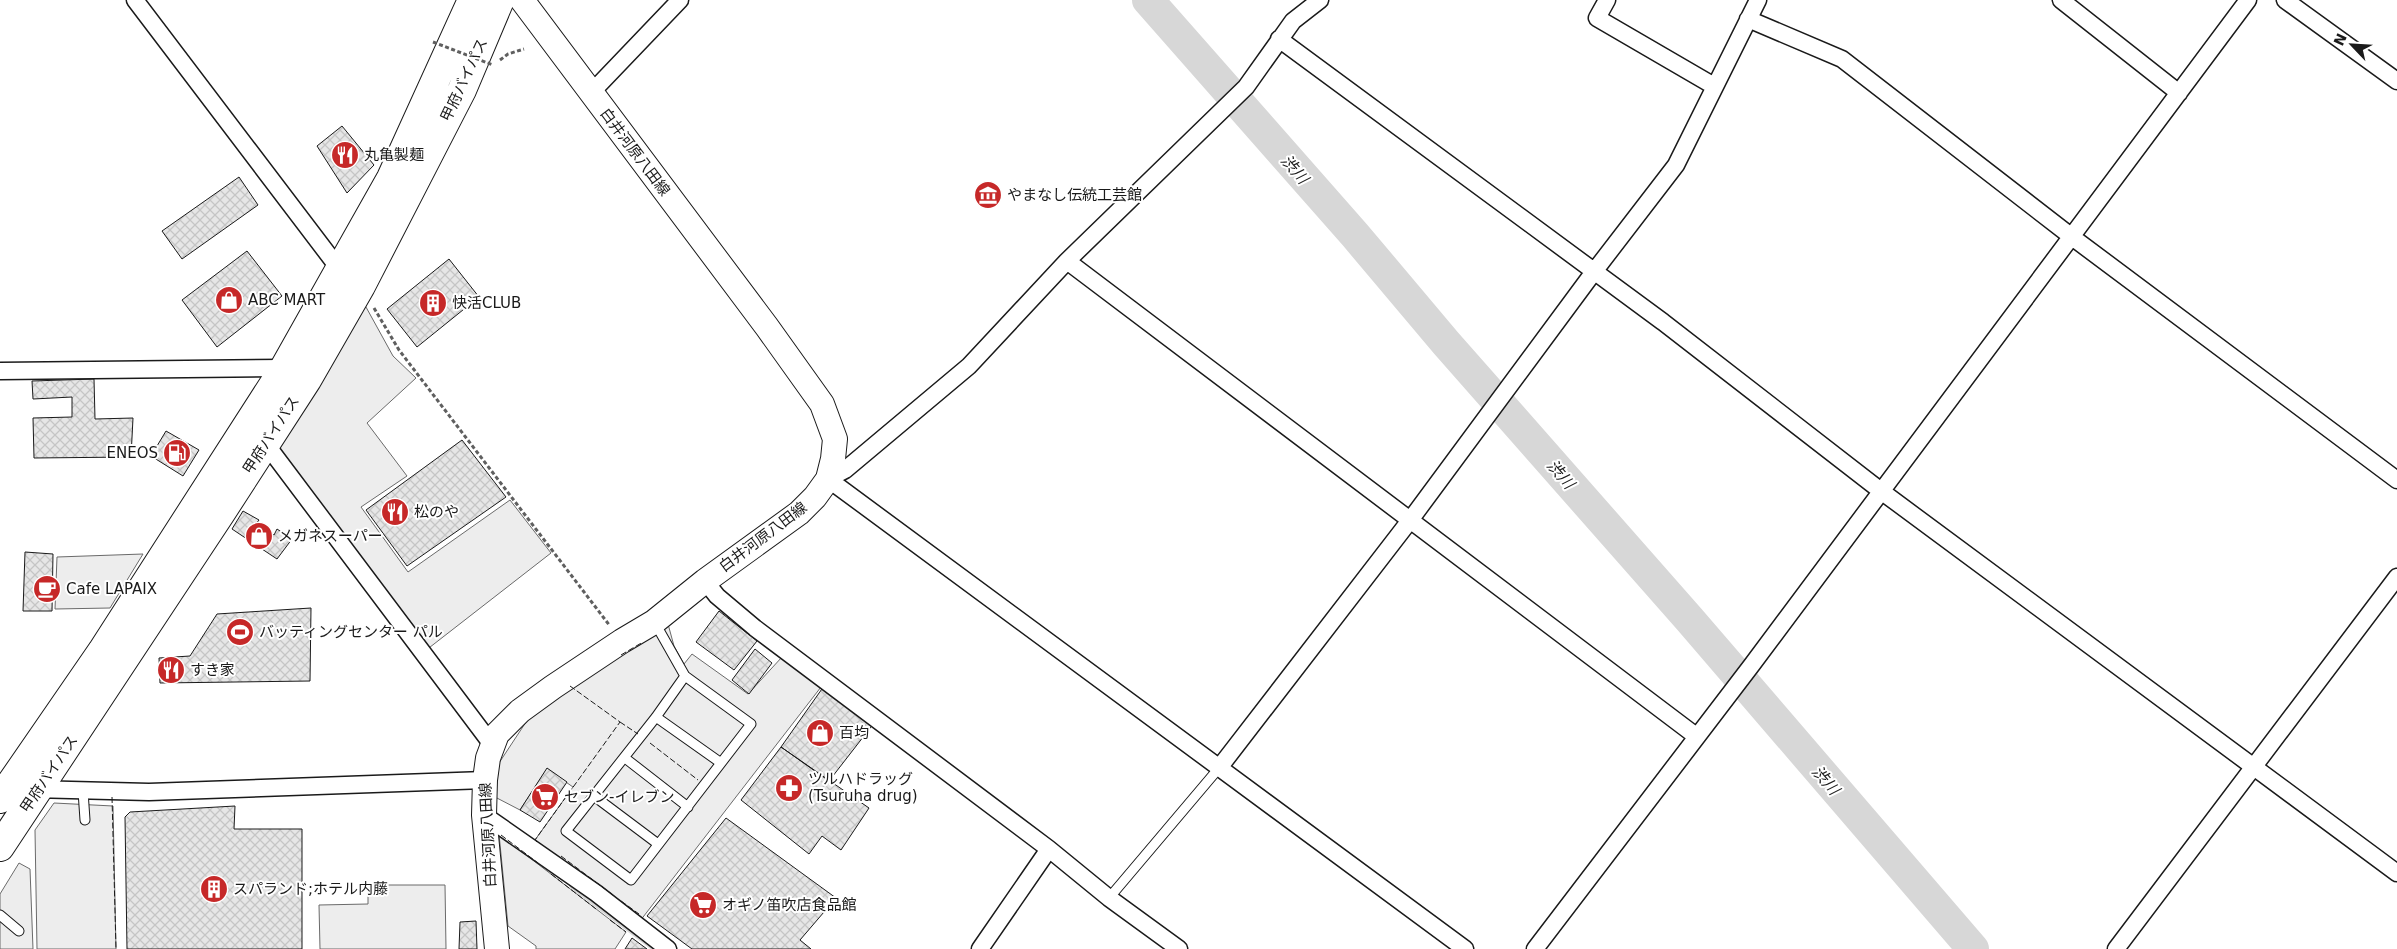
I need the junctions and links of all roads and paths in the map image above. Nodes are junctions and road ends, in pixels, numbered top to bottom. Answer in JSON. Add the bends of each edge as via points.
{"nodes":[{"id":1,"x":135,"y":0,"type":"edge"},
{"id":2,"x":472,"y":0,"type":"edge"},
{"id":3,"x":500,"y":0,"type":"edge"},
{"id":4,"x":522,"y":0,"type":"edge"},
{"id":5,"x":680,"y":0,"type":"edge"},
{"id":6,"x":1320,"y":0,"type":"edge"},
{"id":7,"x":1607,"y":0,"type":"edge"},
{"id":8,"x":1758,"y":0,"type":"edge"},
{"id":9,"x":2061,"y":0,"type":"edge"},
{"id":10,"x":2248,"y":0,"type":"edge"},
{"id":11,"x":2285,"y":0,"type":"edge"},
{"id":12,"x":1748,"y":19,"type":"junction"},
{"id":13,"x":1279,"y":39,"type":"junction"},
{"id":14,"x":433,"y":42,"type":"dead end"},
{"id":15,"x":524,"y":49,"type":"dead end"},
{"id":16,"x":2397,"y":82,"type":"edge"},
{"id":17,"x":1714,"y":86,"type":"junction"},
{"id":18,"x":591,"y":93,"type":"junction"},
{"id":19,"x":2179,"y":93,"type":"junction"},
{"id":20,"x":2072,"y":237,"type":"junction"},
{"id":21,"x":1068,"y":261,"type":"junction"},
{"id":22,"x":1593,"y":273,"type":"junction"},
{"id":23,"x":351,"y":278,"type":"junction"},
{"id":24,"x":284,"y":368,"type":"junction"},
{"id":25,"x":0,"y":371,"type":"edge"},
{"id":26,"x":266,"y":444,"type":"junction"},
{"id":27,"x":828,"y":479,"type":"junction"},
{"id":28,"x":2397,"y":480,"type":"edge"},
{"id":29,"x":1881,"y":491,"type":"junction"},
{"id":30,"x":1411,"y":519,"type":"junction"},
{"id":31,"x":2397,"y":577,"type":"edge"},
{"id":32,"x":705,"y":581,"type":"junction"},
{"id":33,"x":654,"y":622,"type":"junction"},
{"id":34,"x":622,"y":641,"type":"junction"},
{"id":35,"x":685,"y":676,"type":"junction"},
{"id":36,"x":656,"y":717,"type":"junction"},
{"id":37,"x":1696,"y":736,"type":"junction"},
{"id":38,"x":493,"y":746,"type":"junction"},
{"id":39,"x":624,"y":758,"type":"junction"},
{"id":40,"x":721,"y":763,"type":"junction"},
{"id":41,"x":2254,"y":765,"type":"junction"},
{"id":42,"x":1219,"y":768,"type":"junction"},
{"id":43,"x":485,"y":780,"type":"junction"},
{"id":44,"x":39,"y":790,"type":"junction"},
{"id":45,"x":83,"y":791,"type":"junction"},
{"id":46,"x":2,"y":792,"type":"edge"},
{"id":47,"x":594,"y":796,"type":"junction"},
{"id":48,"x":688,"y":807,"type":"junction"},
{"id":49,"x":484,"y":815,"type":"junction"},
{"id":50,"x":85,"y":820,"type":"dead end"},
{"id":51,"x":658,"y":844,"type":"junction"},
{"id":52,"x":0,"y":847,"type":"edge"},
{"id":53,"x":1049,"y":849,"type":"junction"},
{"id":54,"x":2397,"y":873,"type":"edge"},
{"id":55,"x":1109,"y":898,"type":"junction"},
{"id":56,"x":0,"y":915,"type":"edge"},
{"id":57,"x":19,"y":931,"type":"dead end"},
{"id":58,"x":497,"y":949,"type":"edge"},
{"id":59,"x":668,"y":949,"type":"edge"},
{"id":60,"x":980,"y":949,"type":"edge"},
{"id":61,"x":1179,"y":949,"type":"edge"},
{"id":62,"x":1465,"y":949,"type":"edge"},
{"id":63,"x":1535,"y":949,"type":"edge"},
{"id":64,"x":2116,"y":949,"type":"edge"}],
"edges":[{"from":1,"to":23,"type":"street"},
{"from":2,"to":23,"type":"highway","name":"甲府バイパス","via":[[391,178]]},
{"from":3,"to":23,"type":"highway","name":"甲府バイパス","via":[[462,90]]},
{"from":4,"to":18,"type":"main road","name":"白井河原八田線"},
{"from":5,"to":18,"type":"street"},
{"from":6,"to":13,"type":"street","via":[[1294,21]]},
{"from":7,"to":17,"type":"street","via":[[1597,18]]},
{"from":8,"to":12,"type":"street"},
{"from":9,"to":19,"type":"street"},
{"from":10,"to":19,"type":"street"},
{"from":11,"to":16,"type":"street"},
{"from":12,"to":17,"type":"street"},
{"from":12,"to":20,"type":"street","via":[[1842,59]]},
{"from":13,"to":21,"type":"street","via":[[1246,87]]},
{"from":13,"to":22,"type":"street"},
{"from":14,"to":15,"type":"path","bridge":true,"via":[[493,65],[508,54]]},
{"from":17,"to":22,"type":"street","via":[[1676,165]]},
{"from":18,"to":27,"type":"main road","name":"白井河原八田線","via":[[822,404],[835,439]]},
{"from":19,"to":20,"type":"street"},
{"from":20,"to":28,"type":"street"},
{"from":20,"to":29,"type":"street"},
{"from":21,"to":27,"type":"street","via":[[969,366],[845,470]]},
{"from":21,"to":30,"type":"street"},
{"from":22,"to":29,"type":"street","via":[[1663,322]]},
{"from":22,"to":30,"type":"street"},
{"from":23,"to":24,"type":"highway","name":"甲府バイパス"},
{"from":23,"to":26,"type":"highway","name":"甲府バイパス","via":[[307,380]]},
{"from":23,"to":34,"type":"path","via":[[398,350]]},
{"from":24,"to":25,"type":"street"},
{"from":24,"to":46,"type":"highway","name":"甲府バイパス","via":[[102,651]]},
{"from":26,"to":38,"type":"street"},
{"from":26,"to":44,"type":"highway","name":"甲府バイパス"},
{"from":27,"to":32,"type":"main road","name":"白井河原八田線","via":[[798,513]]},
{"from":27,"to":42,"type":"street"},
{"from":29,"to":37,"type":"street"},
{"from":29,"to":41,"type":"street"},
{"from":30,"to":37,"type":"street"},
{"from":30,"to":42,"type":"street"},
{"from":31,"to":41,"type":"street"},
{"from":32,"to":33,"type":"main road","name":"白井河原八田線"},
{"from":32,"to":53,"type":"street","via":[[717,596],[755,628]]},
{"from":33,"to":34,"type":"main road","name":"白井河原八田線"},
{"from":33,"to":35,"type":"lane"},
{"from":34,"to":38,"type":"main road","name":"白井河原八田線","via":[[520,711],[497,734]]},
{"from":35,"to":36,"type":"lane"},
{"from":35,"to":40,"type":"lane","via":[[751,724]]},
{"from":36,"to":39,"type":"lane"},
{"from":36,"to":40,"type":"lane"},
{"from":37,"to":63,"type":"street"},
{"from":38,"to":43,"type":"main road","name":"白井河原八田線"},
{"from":39,"to":47,"type":"lane"},
{"from":39,"to":48,"type":"lane"},
{"from":40,"to":48,"type":"lane"},
{"from":41,"to":54,"type":"street"},
{"from":41,"to":64,"type":"street"},
{"from":42,"to":55,"type":"lane"},
{"from":42,"to":62,"type":"street"},
{"from":43,"to":45,"type":"street","via":[[149,792]]},
{"from":43,"to":49,"type":"main road","name":"白井河原八田線"},
{"from":44,"to":45,"type":"street"},
{"from":44,"to":46,"type":"street"},
{"from":44,"to":52,"type":"highway","name":"甲府バイパス"},
{"from":45,"to":50,"type":"lane"},
{"from":47,"to":51,"type":"lane"},
{"from":47,"to":51,"type":"lane","via":[[566,831],[631,880]]},
{"from":48,"to":51,"type":"lane"},
{"from":49,"to":58,"type":"main road","name":"白井河原八田線"},
{"from":49,"to":59,"type":"street","via":[[588,887]]},
{"from":53,"to":55,"type":"street"},
{"from":53,"to":60,"type":"street"},
{"from":55,"to":61,"type":"street"},
{"from":56,"to":57,"type":"lane"}]}
